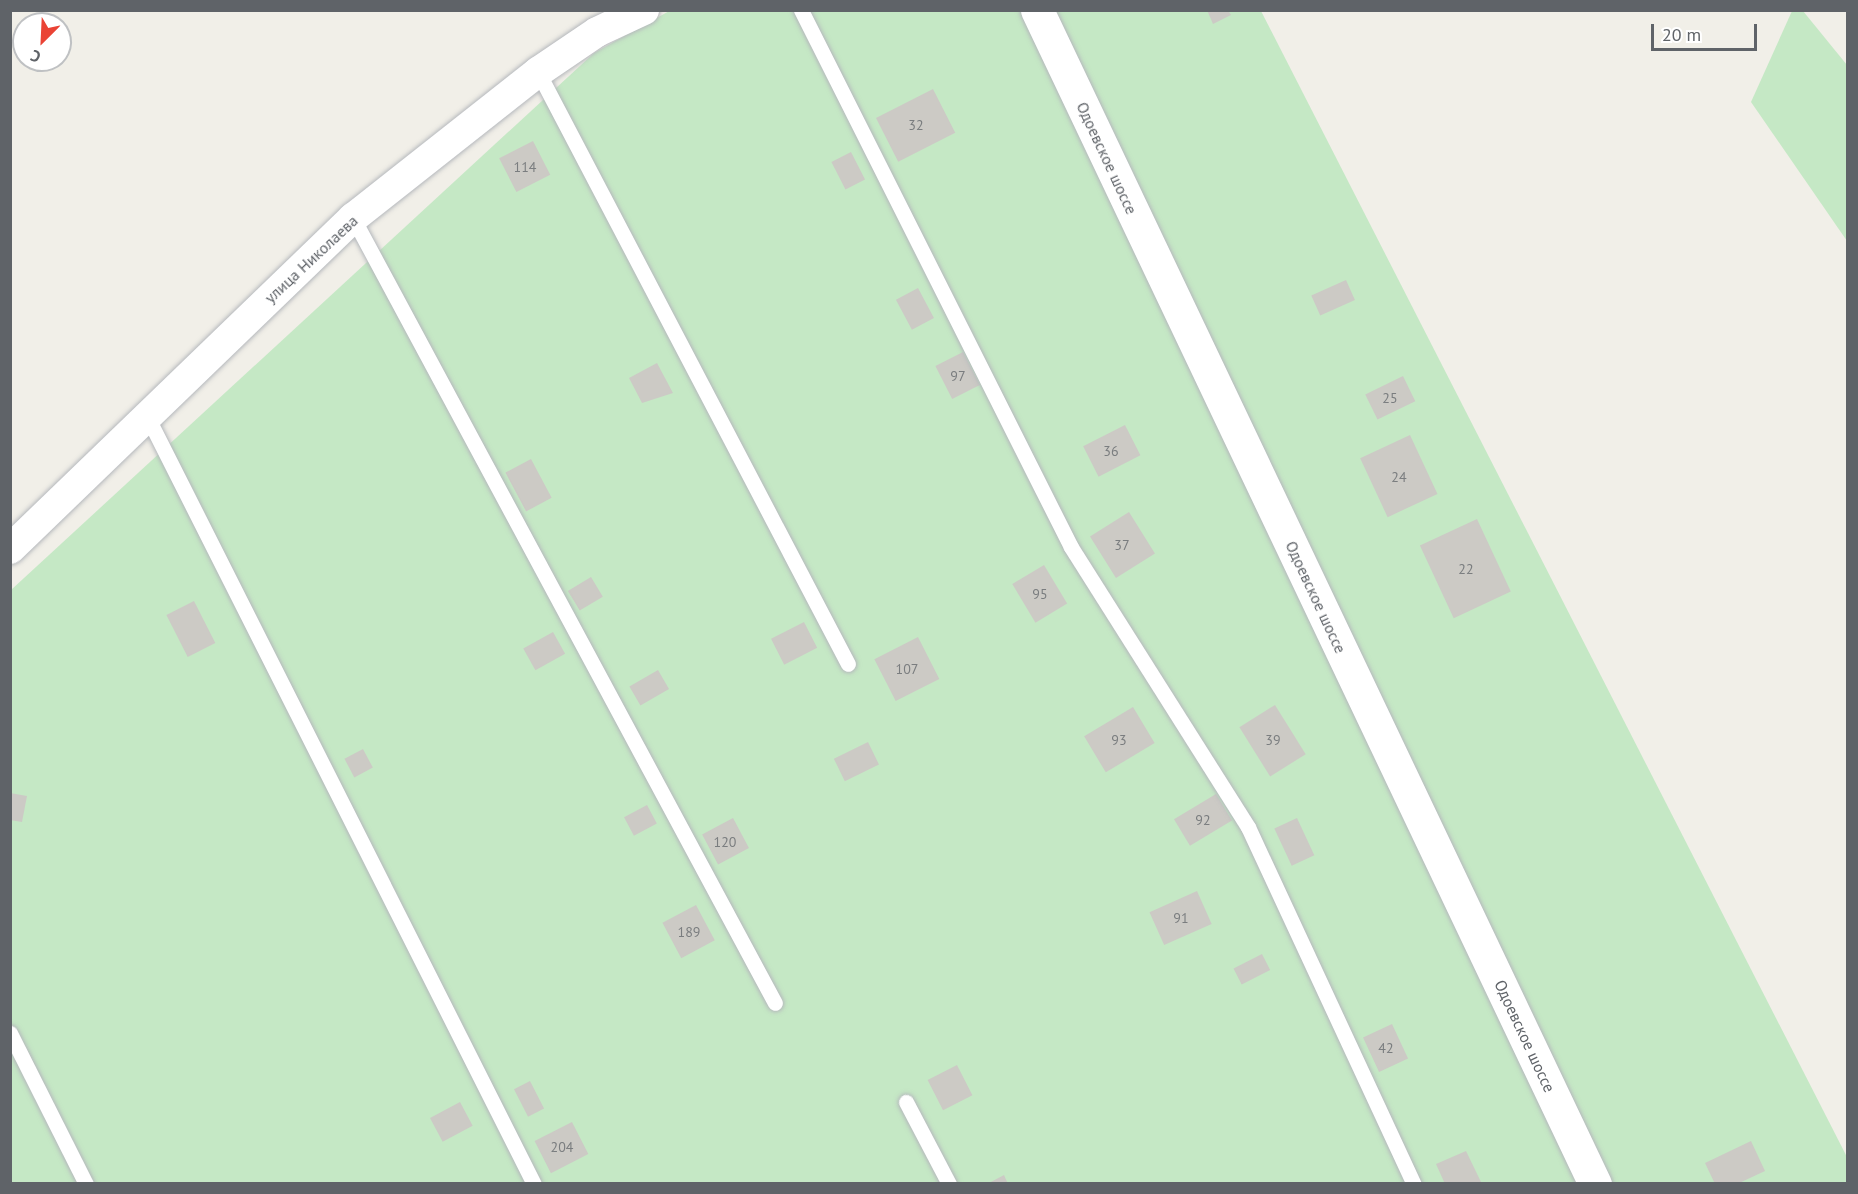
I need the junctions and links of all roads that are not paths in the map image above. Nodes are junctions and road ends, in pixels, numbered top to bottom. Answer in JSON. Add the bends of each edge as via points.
{"nodes":[{"id":1,"x":644,"y":10,"type":"edge"},
{"id":2,"x":801,"y":10,"type":"edge"},
{"id":3,"x":1037,"y":10,"type":"edge"},
{"id":4,"x":538,"y":72,"type":"junction"},
{"id":5,"x":353,"y":218,"type":"junction"},
{"id":6,"x":146,"y":414,"type":"junction"},
{"id":7,"x":10,"y":549,"type":"edge"},
{"id":8,"x":848,"y":664,"type":"dead end"},
{"id":9,"x":775,"y":1003,"type":"dead end"},
{"id":10,"x":10,"y":1033,"type":"edge"},
{"id":11,"x":906,"y":1102,"type":"dead end"},
{"id":12,"x":86,"y":1184,"type":"edge"},
{"id":13,"x":534,"y":1184,"type":"edge"},
{"id":14,"x":948,"y":1184,"type":"edge"},
{"id":15,"x":1414,"y":1184,"type":"edge"},
{"id":16,"x":1595,"y":1184,"type":"edge"}],
"edges":[{"from":1,"to":4,"type":"street","name":"улица Николаева","via":[[597,32]]},
{"from":2,"to":15,"type":"lane","via":[[1071,547],[1248,827]]},
{"from":3,"to":16,"type":"main road","name":"Одоевское шоссе"},
{"from":4,"to":5,"type":"street","name":"улица Николаева"},
{"from":4,"to":8,"type":"lane"},
{"from":5,"to":6,"type":"street","name":"улица Николаева"},
{"from":5,"to":9,"type":"lane"},
{"from":6,"to":7,"type":"street","name":"улица Николаева"},
{"from":6,"to":13,"type":"lane"},
{"from":10,"to":12,"type":"lane"},
{"from":11,"to":14,"type":"lane"}]}
